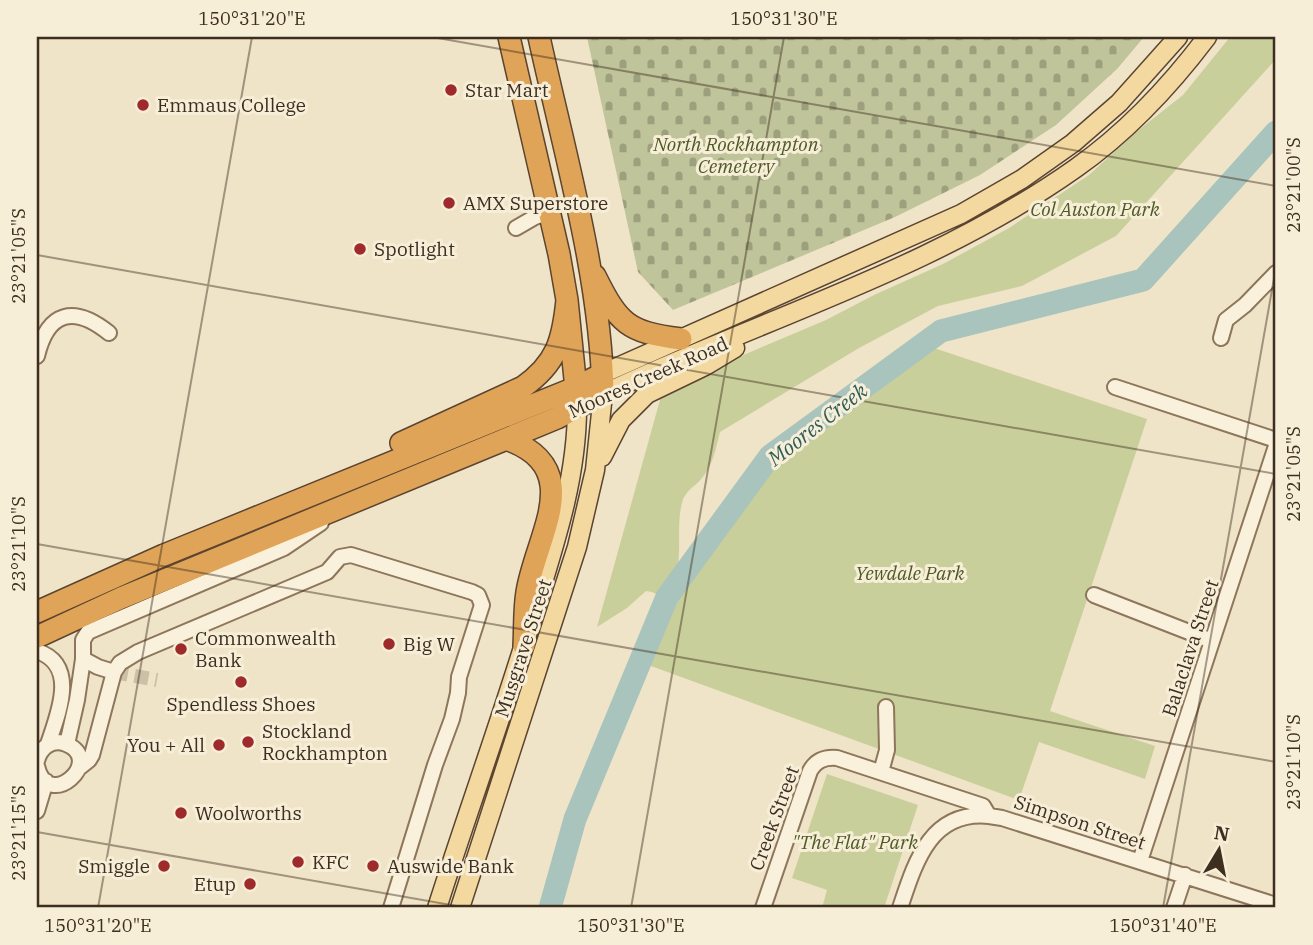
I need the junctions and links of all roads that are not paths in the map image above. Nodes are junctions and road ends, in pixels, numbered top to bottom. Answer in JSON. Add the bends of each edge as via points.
{"nodes":[{"id":1,"x":509,"y":37,"type":"edge"},
{"id":2,"x":539,"y":37,"type":"edge"},
{"id":3,"x":1178,"y":37,"type":"edge"},
{"id":4,"x":1208,"y":37,"type":"edge"},
{"id":5,"x":550,"y":212,"type":"junction"},
{"id":6,"x":516,"y":228,"type":"dead end"},
{"id":7,"x":588,"y":261,"type":"junction"},
{"id":8,"x":1276,"y":273,"type":"edge"},
{"id":9,"x":567,"y":300,"type":"junction"},
{"id":10,"x":784,"y":318,"type":"junction"},
{"id":11,"x":109,"y":333,"type":"dead end"},
{"id":12,"x":1221,"y":338,"type":"dead end"},
{"id":13,"x":681,"y":339,"type":"junction"},
{"id":14,"x":37,"y":356,"type":"edge"},
{"id":15,"x":602,"y":384,"type":"junction"},
{"id":16,"x":1115,"y":387,"type":"dead end"},
{"id":17,"x":577,"y":397,"type":"junction"},
{"id":18,"x":506,"y":439,"type":"junction"},
{"id":19,"x":1276,"y":440,"type":"edge"},
{"id":20,"x":1276,"y":446,"type":"edge"},
{"id":21,"x":596,"y":470,"type":"junction"},
{"id":22,"x":1272,"y":477,"type":"edge"},
{"id":23,"x":348,"y":505,"type":"junction"},
{"id":24,"x":198,"y":542,"type":"junction"},
{"id":25,"x":1094,"y":595,"type":"dead end"},
{"id":26,"x":37,"y":612,"type":"edge"},
{"id":27,"x":37,"y":637,"type":"edge"},
{"id":28,"x":1212,"y":641,"type":"junction"},
{"id":29,"x":524,"y":646,"type":"junction"},
{"id":30,"x":37,"y":650,"type":"edge"},
{"id":31,"x":83,"y":659,"type":"junction"},
{"id":32,"x":114,"y":672,"type":"junction"},
{"id":33,"x":886,"y":707,"type":"dead end"},
{"id":34,"x":97,"y":732,"type":"junction"},
{"id":35,"x":48,"y":744,"type":"junction"},
{"id":36,"x":71,"y":748,"type":"junction"},
{"id":37,"x":837,"y":758,"type":"joint"},
{"id":38,"x":37,"y":759,"type":"edge"},
{"id":39,"x":79,"y":768,"type":"junction"},
{"id":40,"x":881,"y":772,"type":"junction"},
{"id":41,"x":40,"y":776,"type":"edge"},
{"id":42,"x":37,"y":811,"type":"edge"},
{"id":43,"x":989,"y":816,"type":"junction"},
{"id":44,"x":1140,"y":862,"type":"junction"},
{"id":45,"x":1185,"y":875,"type":"junction"},
{"id":46,"x":1276,"y":905,"type":"edge"},
{"id":47,"x":391,"y":908,"type":"edge"},
{"id":48,"x":437,"y":908,"type":"edge"},
{"id":49,"x":460,"y":908,"type":"edge"},
{"id":50,"x":763,"y":908,"type":"edge"},
{"id":51,"x":900,"y":908,"type":"edge"},
{"id":52,"x":1174,"y":908,"type":"edge"}],
"edges":[{"from":1,"to":5,"type":"highway"},
{"from":2,"to":7,"type":"highway"},
{"from":3,"to":13,"type":"main road","name":"Moores Creek Road","via":[[1119,103],[1023,179],[961,214]]},
{"from":4,"to":10,"type":"main road","name":"Moores Creek Road","via":[[1167,87],[1078,167],[958,240]]},
{"from":5,"to":6,"type":"street"},
{"from":5,"to":9,"type":"highway"},
{"from":7,"to":13,"type":"highway","via":[[627,325],[647,334]]},
{"from":7,"to":15,"type":"highway"},
{"from":8,"to":12,"type":"street","via":[[1226,320]]},
{"from":9,"to":17,"type":"highway"},
{"from":9,"to":24,"type":"highway","via":[[557,349],[547,366],[523,387],[372,455]]},
{"from":10,"to":15,"type":"main road","name":"Moores Creek Road"},
{"from":10,"to":21,"type":"main road","via":[[705,366],[647,394],[621,420]]},
{"from":11,"to":14,"type":"street","via":[[94,320],[62,318],[43,334]]},
{"from":13,"to":15,"type":"main road","name":"Moores Creek Road"},
{"from":15,"to":17,"type":"highway","name":"Moores Creek Road"},
{"from":15,"to":21,"type":"main road","name":"Musgrave Street"},
{"from":16,"to":19,"type":"street"},
{"from":17,"to":18,"type":"highway","name":"Moores Creek Road"},
{"from":17,"to":24,"type":"highway","name":"Moores Creek Road"},
{"from":17,"to":29,"type":"main road","name":"Musgrave Street","via":[[567,503]]},
{"from":18,"to":23,"type":"highway","name":"Moores Creek Road"},
{"from":18,"to":29,"type":"highway","via":[[529,449],[545,467],[552,486],[552,507],[527,592]]},
{"from":20,"to":22,"type":"street","name":"Balaclava Street"},
{"from":21,"to":49,"type":"main road","name":"Musgrave Street","via":[[557,614]]},
{"from":22,"to":28,"type":"street","name":"Balaclava Street"},
{"from":23,"to":27,"type":"highway","name":"Moores Creek Road"},
{"from":23,"to":31,"type":"street","via":[[284,548],[88,632]]},
{"from":24,"to":26,"type":"highway","name":"Moores Creek Road"},
{"from":25,"to":28,"type":"street"},
{"from":28,"to":44,"type":"street","name":"Balaclava Street"},
{"from":29,"to":48,"type":"main road","name":"Musgrave Street"},
{"from":30,"to":35,"type":"street","via":[[57,666],[62,689]]},
{"from":31,"to":32,"type":"street"},
{"from":31,"to":36,"type":"street"},
{"from":32,"to":34,"type":"street"},
{"from":32,"to":47,"type":"street","via":[[128,657],[327,572],[345,555],[478,595],[482,605],[459,677],[452,719]]},
{"from":33,"to":40,"type":"street","via":[[887,750]]},
{"from":34,"to":36,"type":"street","via":[[83,748]]},
{"from":34,"to":39,"type":"street","via":[[92,755]]},
{"from":35,"to":36,"type":"street","via":[[60,742]]},
{"from":35,"to":38,"type":"street"},
{"from":36,"to":39,"type":"street"},
{"from":37,"to":40,"type":"street","name":"Simpson Street"},
{"from":37,"to":50,"type":"street","name":"Creek Street","via":[[820,760],[810,771]]},
{"from":39,"to":41,"type":"street","via":[[60,785]]},
{"from":40,"to":43,"type":"street","name":"Simpson Street","via":[[983,806]]},
{"from":41,"to":42,"type":"street"},
{"from":43,"to":44,"type":"street","name":"Simpson Street"},
{"from":43,"to":51,"type":"street","via":[[962,818],[925,844]]},
{"from":44,"to":45,"type":"street","name":"Simpson Street"},
{"from":45,"to":46,"type":"street","name":"Simpson Street"},
{"from":45,"to":52,"type":"street"}]}
